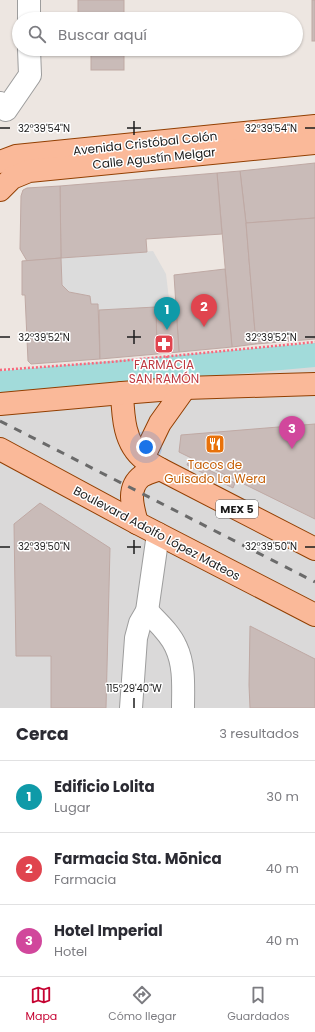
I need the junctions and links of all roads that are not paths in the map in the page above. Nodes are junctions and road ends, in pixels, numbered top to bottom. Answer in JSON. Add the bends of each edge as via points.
{"nodes":[{"id":1,"x":28,"y":0,"type":"edge"},
{"id":2,"x":29,"y":12,"type":"edge"},
{"id":3,"x":29,"y":56,"type":"edge"},
{"id":4,"x":0,"y":103,"type":"edge"},
{"id":5,"x":315,"y":126,"type":"edge"},
{"id":6,"x":315,"y":143,"type":"edge"},
{"id":7,"x":0,"y":162,"type":"edge"},
{"id":8,"x":0,"y":190,"type":"edge"},
{"id":9,"x":315,"y":384,"type":"edge"},
{"id":10,"x":185,"y":388,"type":"junction"},
{"id":11,"x":122,"y":393,"type":"junction"},
{"id":12,"x":0,"y":404,"type":"edge"},
{"id":13,"x":0,"y":449,"type":"edge"},
{"id":14,"x":151,"y":464,"type":"junction"},
{"id":15,"x":137,"y":523,"type":"junction"},
{"id":16,"x":158,"y":534,"type":"junction"},
{"id":17,"x":315,"y":548,"type":"edge"},
{"id":18,"x":147,"y":611,"type":"junction"},
{"id":19,"x":315,"y":615,"type":"edge"},
{"id":20,"x":131,"y":708,"type":"edge"},
{"id":21,"x":183,"y":708,"type":"edge"}],
"edges":[{"from":1,"to":2,"type":"street"},
{"from":3,"to":4,"type":"street","via":[[30,75],[6,110]]},
{"from":5,"to":7,"type":"main road","name":"Avenida Cristóbal Colón","via":[[16,156]]},
{"from":6,"to":8,"type":"main road","name":"Calle Agustín Melgar","via":[[29,171],[12,178]]},
{"from":9,"to":10,"type":"main road"},
{"from":10,"to":11,"type":"main road"},
{"from":10,"to":14,"type":"main road","via":[[150,442]]},
{"from":11,"to":12,"type":"main road"},
{"from":11,"to":14,"type":"main road","number":"MEX 5","via":[[122,416],[131,444]]},
{"from":13,"to":15,"type":"main road","name":"Boulevard Adolfo López Mateos"},
{"from":14,"to":15,"type":"main road","via":[[133,489],[131,503]]},
{"from":14,"to":17,"type":"main road","number":"MEX 5"},
{"from":15,"to":16,"type":"main road","name":"Boulevard Adolfo López Mateos"},
{"from":16,"to":18,"type":"street"},
{"from":16,"to":19,"type":"main road","name":"Boulevard Adolfo López Mateos"},
{"from":18,"to":20,"type":"street","via":[[136,638]]},
{"from":18,"to":21,"type":"street","via":[[176,646],[183,676]]}]}
